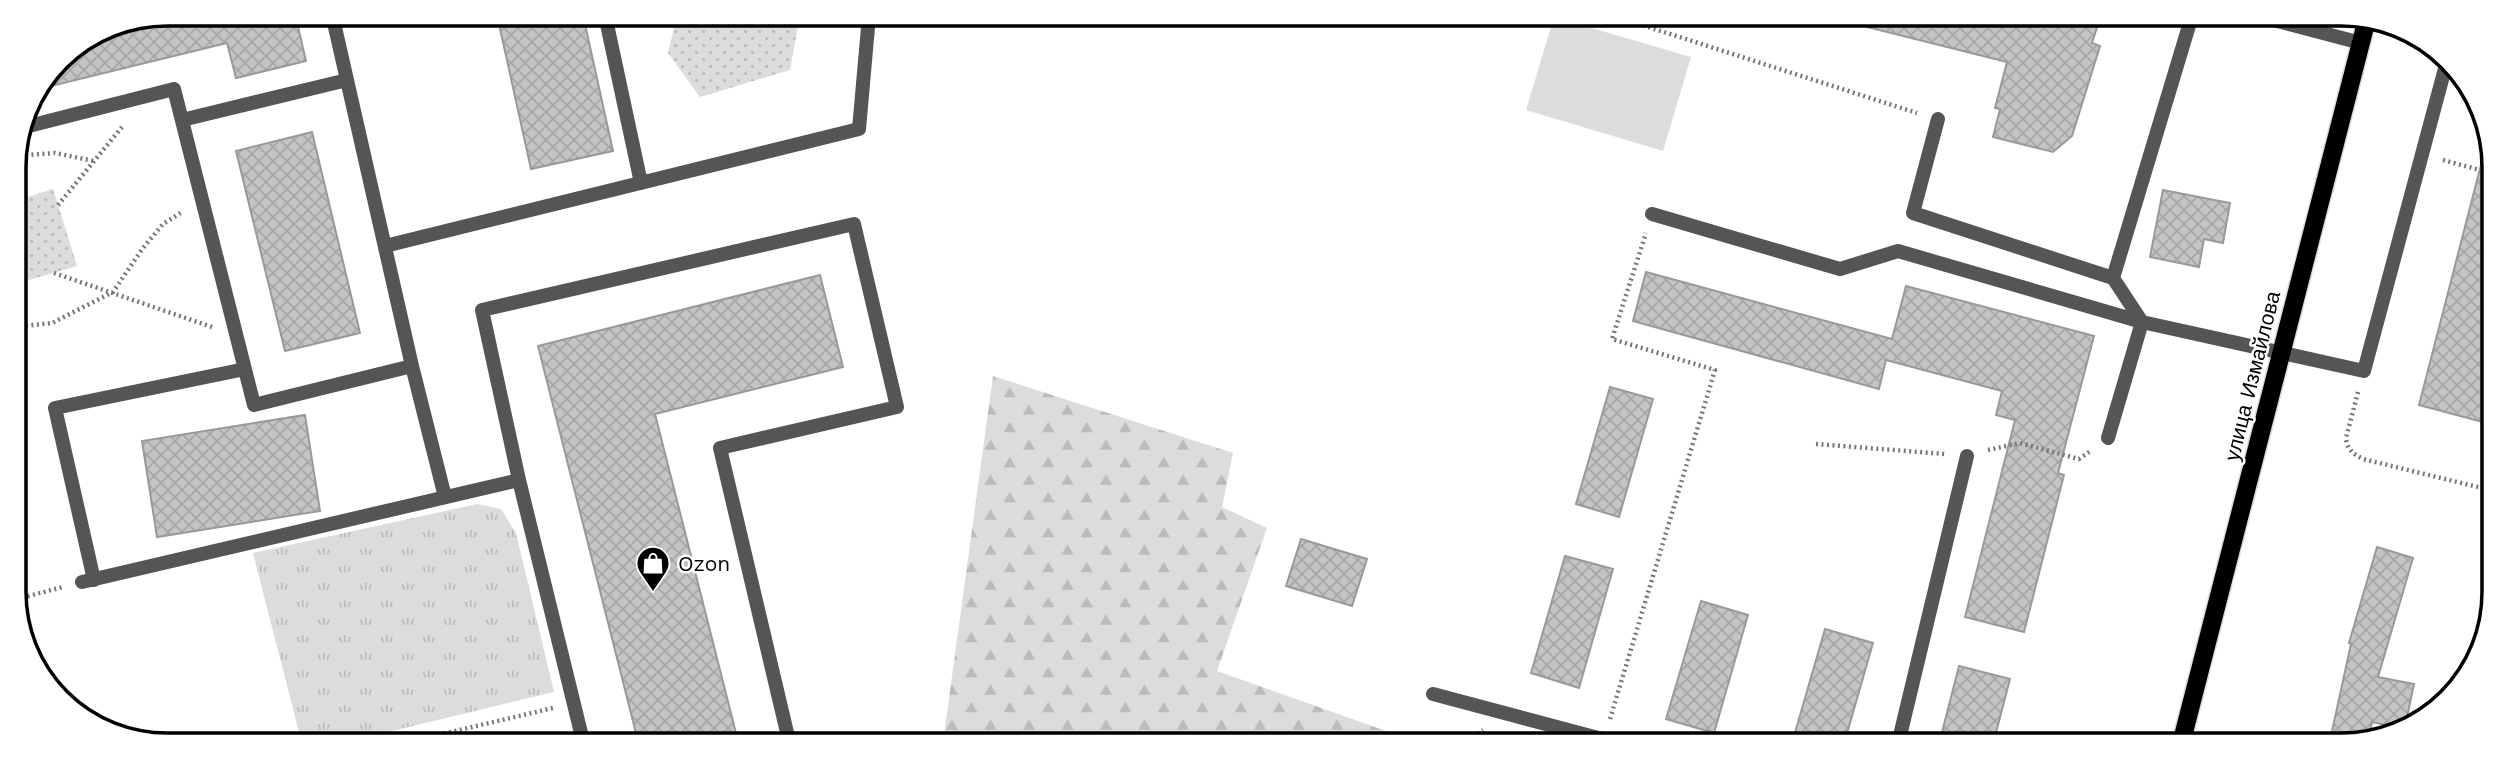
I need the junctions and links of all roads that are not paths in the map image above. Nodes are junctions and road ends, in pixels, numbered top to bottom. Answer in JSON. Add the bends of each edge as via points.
{"nodes":[{"id":1,"x":2189,"y":26,"type":"edge"},
{"id":2,"x":2297,"y":26,"type":"edge"},
{"id":3,"x":335,"y":27,"type":"edge"},
{"id":4,"x":608,"y":27,"type":"edge"},
{"id":5,"x":868,"y":27,"type":"edge"},
{"id":6,"x":2365,"y":28,"type":"edge"},
{"id":7,"x":2361,"y":43,"type":"junction"},
{"id":8,"x":2444,"y":71,"type":"edge"},
{"id":9,"x":347,"y":79,"type":"junction"},
{"id":10,"x":1938,"y":119,"type":"road end"},
{"id":11,"x":182,"y":120,"type":"junction"},
{"id":12,"x":33,"y":125,"type":"edge"},
{"id":13,"x":641,"y":183,"type":"junction"},
{"id":14,"x":1652,"y":214,"type":"road end"},
{"id":15,"x":385,"y":246,"type":"junction"},
{"id":16,"x":2113,"y":278,"type":"junction"},
{"id":17,"x":2142,"y":322,"type":"junction"},
{"id":18,"x":2281,"y":354,"type":"junction"},
{"id":19,"x":412,"y":366,"type":"junction"},
{"id":20,"x":245,"y":369,"type":"junction"},
{"id":21,"x":2108,"y":438,"type":"dead end"},
{"id":22,"x":1967,"y":456,"type":"dead end"},
{"id":23,"x":519,"y":480,"type":"junction"},
{"id":24,"x":445,"y":497,"type":"junction"},
{"id":25,"x":1433,"y":694,"type":"dead end"},
{"id":26,"x":1577,"y":732,"type":"edge"},
{"id":27,"x":1901,"y":732,"type":"edge"},
{"id":28,"x":2184,"y":732,"type":"edge"},
{"id":29,"x":581,"y":733,"type":"edge"},
{"id":30,"x":787,"y":733,"type":"edge"}],
"edges":[{"from":1,"to":16,"type":"lane"},
{"from":2,"to":7,"type":"lane"},
{"from":3,"to":9,"type":"lane"},
{"from":4,"to":13,"type":"lane"},
{"from":5,"to":13,"type":"lane","via":[[859,129]]},
{"from":6,"to":7,"type":"main road","name":"улица Измайлова"},
{"from":7,"to":18,"type":"main road","name":"улица Измайлова"},
{"from":8,"to":18,"type":"lane","via":[[2364,370]]},
{"from":9,"to":11,"type":"lane"},
{"from":9,"to":15,"type":"lane"},
{"from":10,"to":16,"type":"lane","via":[[1913,213]]},
{"from":11,"to":12,"type":"lane","via":[[174,89]]},
{"from":11,"to":20,"type":"lane"},
{"from":13,"to":15,"type":"lane"},
{"from":14,"to":17,"type":"lane","via":[[1840,269],[1898,251]]},
{"from":15,"to":19,"type":"lane"},
{"from":16,"to":17,"type":"lane"},
{"from":17,"to":18,"type":"lane"},
{"from":17,"to":21,"type":"lane"},
{"from":18,"to":28,"type":"main road","name":"улица Измайлова"},
{"from":19,"to":20,"type":"lane","via":[[254,405]]},
{"from":19,"to":24,"type":"lane"},
{"from":20,"to":24,"type":"lane","via":[[55,408],[88,581]]},
{"from":22,"to":27,"type":"lane"},
{"from":23,"to":24,"type":"lane"},
{"from":23,"to":29,"type":"lane"},
{"from":23,"to":30,"type":"lane","via":[[482,310],[854,224],[897,407],[720,448]]},
{"from":25,"to":26,"type":"lane"}]}
